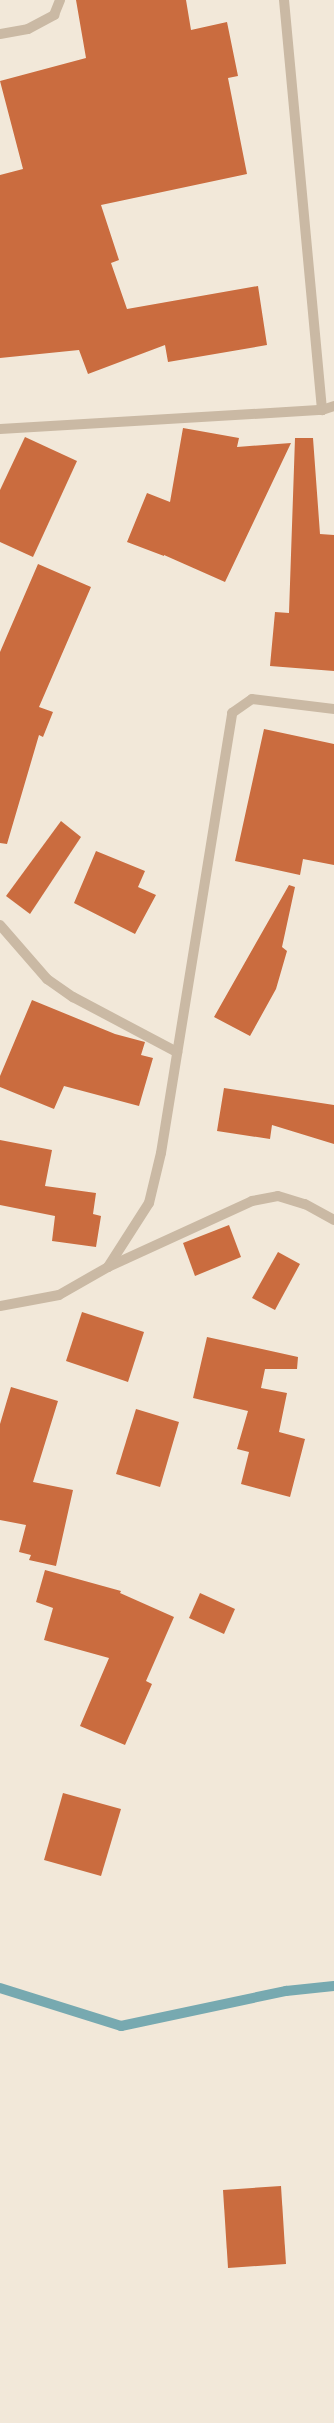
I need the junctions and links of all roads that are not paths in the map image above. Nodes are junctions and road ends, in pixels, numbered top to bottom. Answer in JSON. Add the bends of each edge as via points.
{"nodes":[{"id":1,"x":60,"y":0,"type":"edge"},
{"id":2,"x":284,"y":0,"type":"edge"},
{"id":3,"x":0,"y":34,"type":"edge"},
{"id":4,"x":334,"y":406,"type":"edge"},
{"id":5,"x":322,"y":410,"type":"junction"},
{"id":6,"x":0,"y":429,"type":"edge"},
{"id":7,"x":334,"y":709,"type":"edge"},
{"id":8,"x":0,"y":925,"type":"edge"},
{"id":9,"x":177,"y":1052,"type":"junction"},
{"id":10,"x":334,"y":1220,"type":"edge"},
{"id":11,"x":108,"y":1268,"type":"junction"},
{"id":12,"x":0,"y":1306,"type":"edge"}],
"edges":[{"from":1,"to":3,"type":"street","via":[[54,15],[28,29]]},
{"from":2,"to":5,"type":"street"},
{"from":4,"to":5,"type":"street"},
{"from":5,"to":6,"type":"street"},
{"from":7,"to":9,"type":"street","via":[[252,699],[232,713]]},
{"from":8,"to":9,"type":"street","via":[[47,979],[72,997]]},
{"from":9,"to":11,"type":"street","via":[[161,1153],[149,1203]]},
{"from":10,"to":11,"type":"street","via":[[305,1204],[278,1196],[252,1201]]},
{"from":11,"to":12,"type":"street","via":[[59,1295]]}]}
